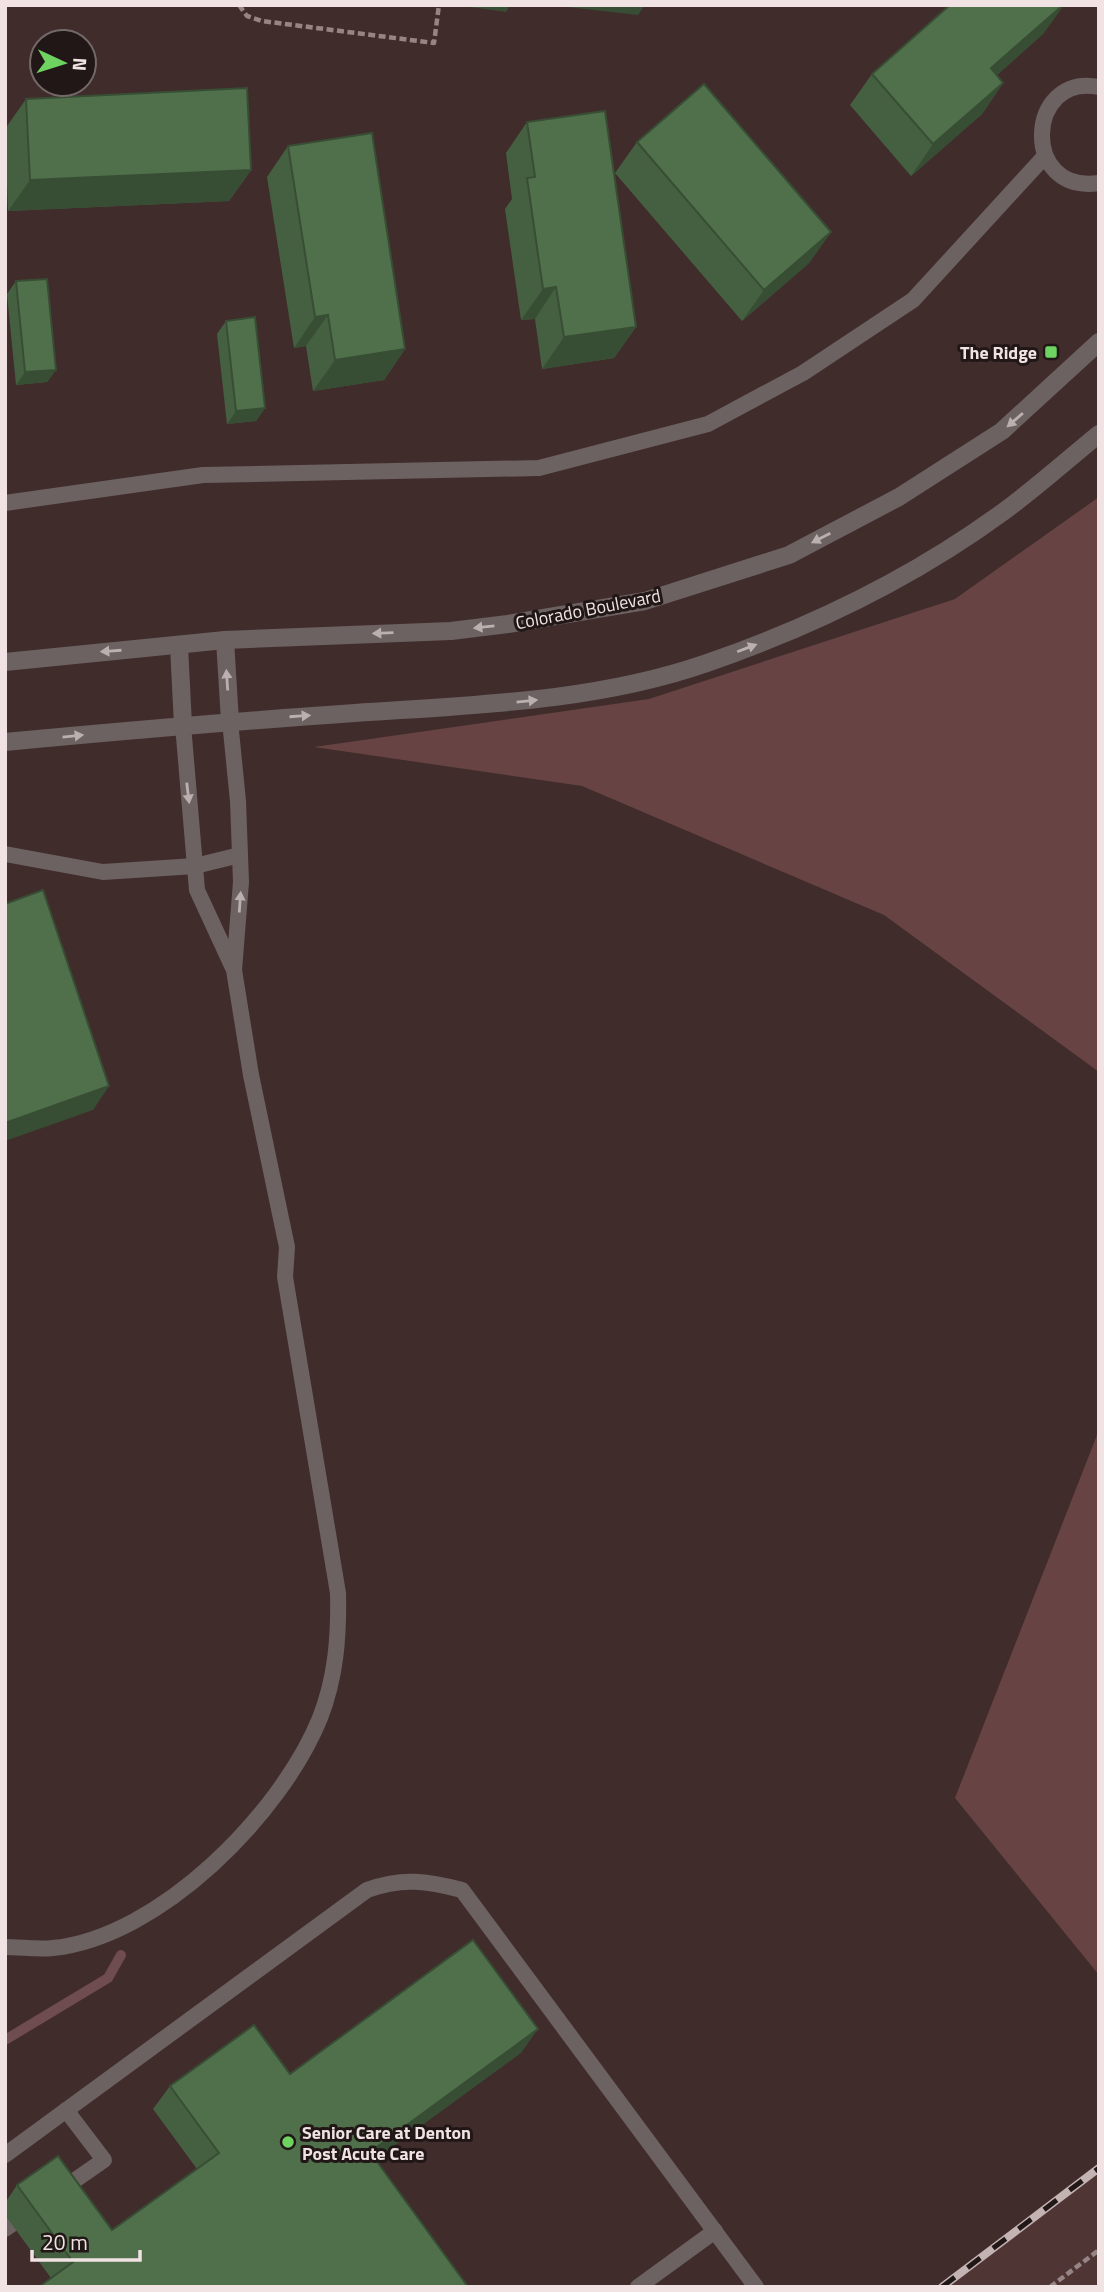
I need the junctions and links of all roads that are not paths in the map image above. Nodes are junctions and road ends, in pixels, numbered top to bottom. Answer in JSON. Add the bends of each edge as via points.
{"nodes":[{"id":1,"x":1099,"y":87,"type":"edge"},
{"id":2,"x":1045,"y":156,"type":"junction"},
{"id":3,"x":1099,"y":183,"type":"edge"},
{"id":4,"x":1099,"y":342,"type":"edge"},
{"id":5,"x":1099,"y":435,"type":"edge"},
{"id":6,"x":5,"y":503,"type":"edge"},
{"id":7,"x":225,"y":640,"type":"junction"},
{"id":8,"x":179,"y":646,"type":"junction"},
{"id":9,"x":5,"y":663,"type":"edge"},
{"id":10,"x":230,"y":721,"type":"junction"},
{"id":11,"x":183,"y":724,"type":"junction"},
{"id":12,"x":5,"y":742,"type":"edge"},
{"id":13,"x":5,"y":854,"type":"edge"},
{"id":14,"x":240,"y":855,"type":"junction"},
{"id":15,"x":195,"y":866,"type":"junction"},
{"id":16,"x":234,"y":970,"type":"junction"},
{"id":17,"x":5,"y":1947,"type":"edge"},
{"id":18,"x":66,"y":2110,"type":"junction"},
{"id":19,"x":5,"y":2155,"type":"edge"},
{"id":20,"x":5,"y":2229,"type":"edge"},
{"id":21,"x":715,"y":2231,"type":"junction"},
{"id":22,"x":638,"y":2287,"type":"edge"},
{"id":23,"x":756,"y":2287,"type":"edge"}],
"edges":[{"from":1,"to":2,"type":"lane","via":[[1074,88],[1049,108],[1040,140]]},
{"from":2,"to":3,"type":"lane","via":[[1066,178],[1080,184]]},
{"from":2,"to":6,"type":"lane","via":[[913,300],[803,373],[708,424],[539,468],[203,475]]},
{"from":4,"to":7,"type":"street","name":"Colorado Boulevard","one_way":true,"via":[[1002,431],[899,497],[789,555],[645,601],[508,624],[451,631]]},
{"from":10,"to":5,"type":"street","one_way":true,"via":[[533,701],[705,664],[806,625],[916,568],[1003,512]]},
{"from":7,"to":8,"type":"street","name":"Colorado Boulevard"},
{"from":10,"to":7,"type":"street","one_way":true},
{"from":8,"to":9,"type":"street","name":"Colorado Boulevard","one_way":true},
{"from":8,"to":11,"type":"street"},
{"from":10,"to":11,"type":"street"},
{"from":10,"to":14,"type":"lane"},
{"from":12,"to":11,"type":"street","one_way":true},
{"from":11,"to":15,"type":"lane","one_way":true},
{"from":13,"to":15,"type":"lane","via":[[103,872]]},
{"from":14,"to":15,"type":"lane"},
{"from":16,"to":14,"type":"lane","one_way":true},
{"from":15,"to":16,"type":"lane","via":[[197,890]]},
{"from":16,"to":17,"type":"lane","via":[[287,1247],[285,1278],[338,1593],[339,1631],[332,1677],[320,1717],[283,1784],[230,1847],[181,1893],[115,1931],[54,1948]]},
{"from":18,"to":19,"type":"lane"},
{"from":18,"to":20,"type":"lane","via":[[104,2160]]},
{"from":18,"to":21,"type":"lane","via":[[367,1890],[392,1881],[424,1880],[463,1890]]},
{"from":21,"to":22,"type":"lane"},
{"from":21,"to":23,"type":"lane"}]}
